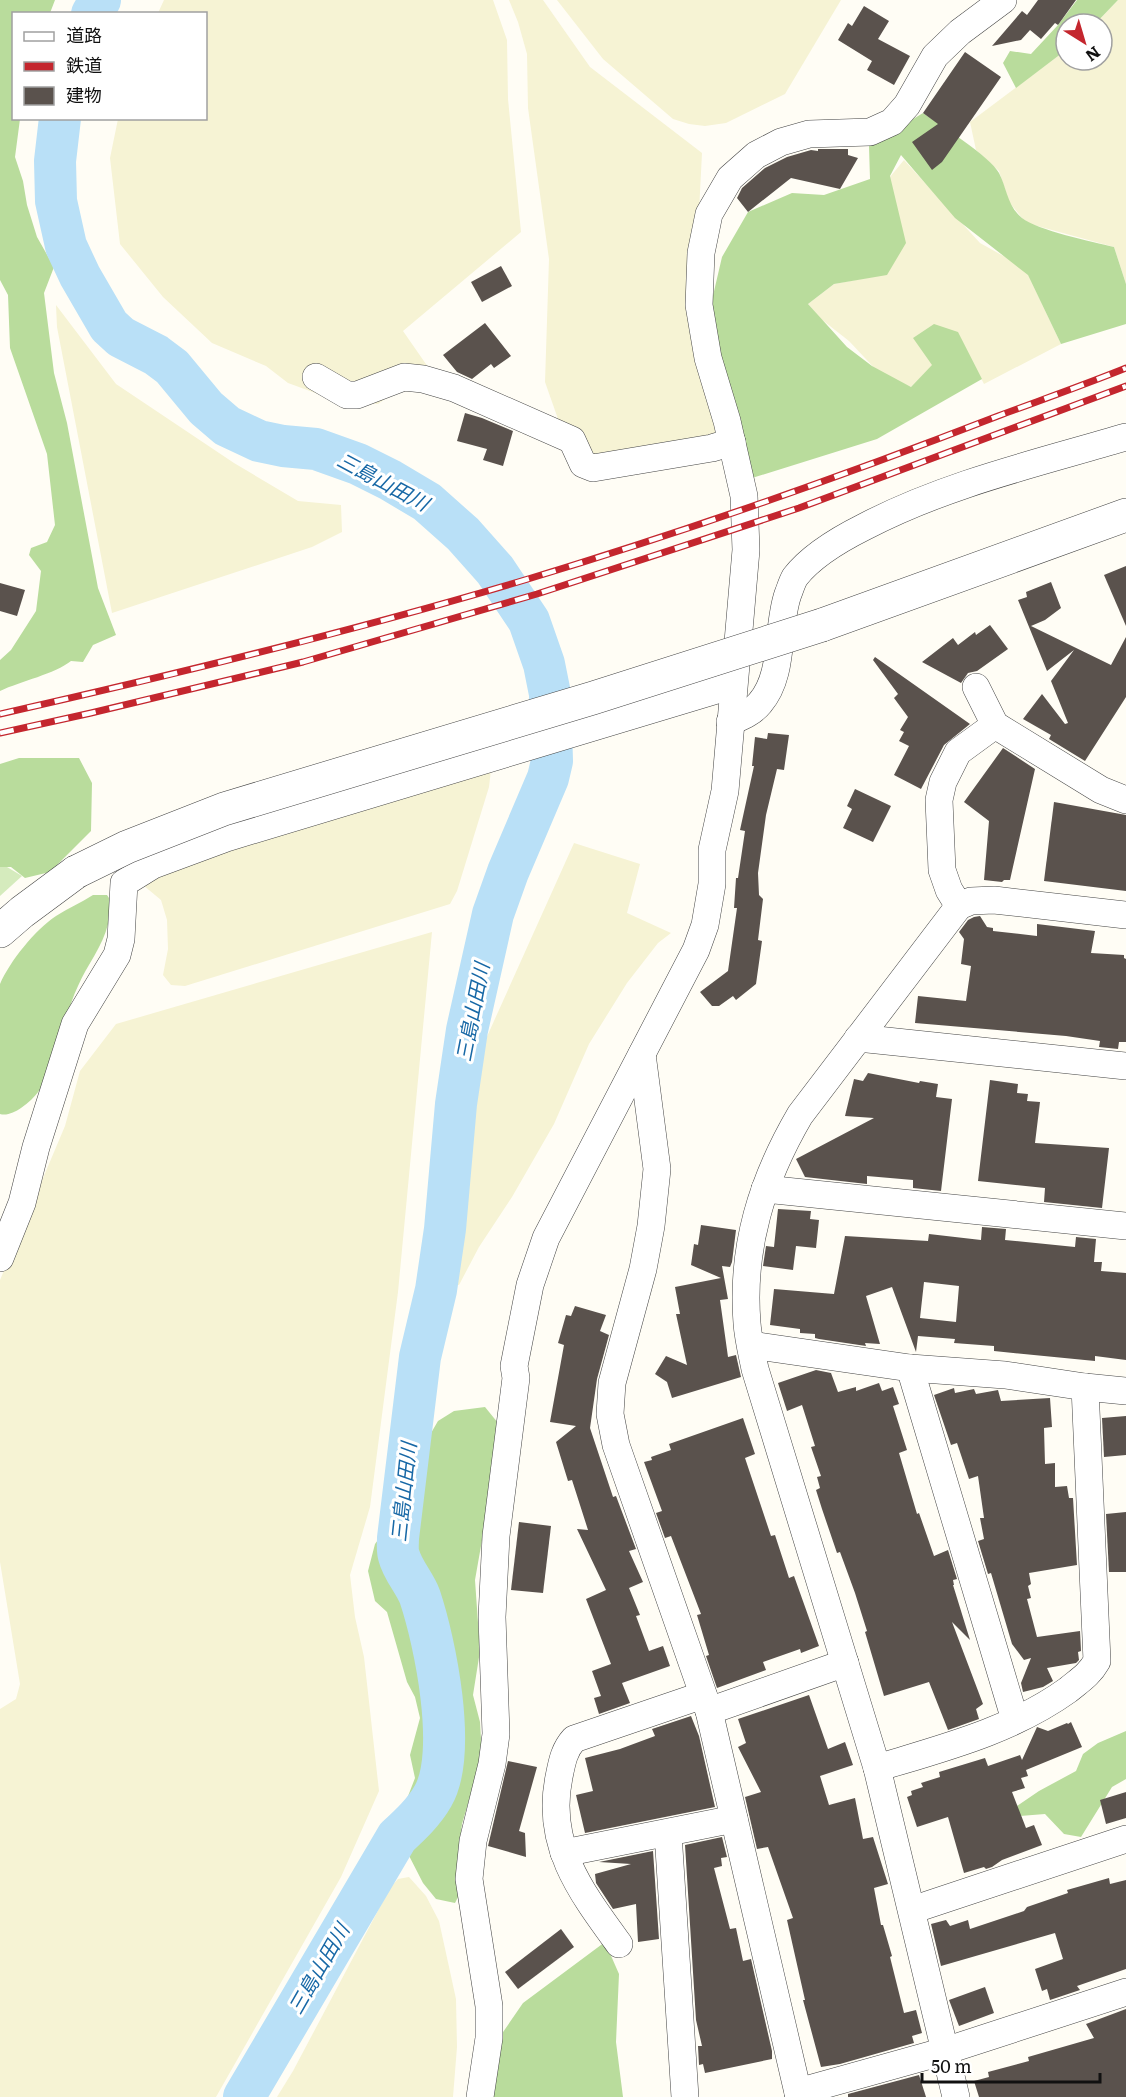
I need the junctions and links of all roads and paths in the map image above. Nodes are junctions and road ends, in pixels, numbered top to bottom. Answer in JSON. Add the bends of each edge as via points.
{"nodes":[{"id":1,"x":1003,"y":0,"type":"edge"},
{"id":2,"x":316,"y":377,"type":"dead end"},
{"id":3,"x":1126,"y":437,"type":"edge"},
{"id":4,"x":732,"y":442,"type":"junction"},
{"id":5,"x":1126,"y":515,"type":"edge"},
{"id":6,"x":733,"y":685,"type":"junction"},
{"id":7,"x":976,"y":687,"type":"dead end"},
{"id":8,"x":730,"y":722,"type":"junction"},
{"id":9,"x":995,"y":725,"type":"junction"},
{"id":10,"x":1126,"y":800,"type":"edge"},
{"id":11,"x":959,"y":906,"type":"junction"},
{"id":12,"x":1126,"y":915,"type":"edge"},
{"id":13,"x":0,"y":932,"type":"edge"},
{"id":14,"x":858,"y":1038,"type":"junction"},
{"id":15,"x":642,"y":1054,"type":"junction"},
{"id":16,"x":1126,"y":1066,"type":"edge"},
{"id":17,"x":765,"y":1189,"type":"junction"},
{"id":18,"x":1126,"y":1227,"type":"edge"},
{"id":19,"x":0,"y":1258,"type":"edge"},
{"id":20,"x":751,"y":1346,"type":"junction"},
{"id":21,"x":910,"y":1368,"type":"junction"},
{"id":22,"x":1085,"y":1387,"type":"junction"},
{"id":23,"x":1126,"y":1390,"type":"edge"},
{"id":24,"x":845,"y":1662,"type":"junction"},
{"id":25,"x":706,"y":1703,"type":"junction"},
{"id":26,"x":1015,"y":1720,"type":"junction"},
{"id":27,"x":877,"y":1768,"type":"junction"},
{"id":28,"x":734,"y":1819,"type":"junction"},
{"id":29,"x":668,"y":1833,"type":"junction"},
{"id":30,"x":1126,"y":1839,"type":"edge"},
{"id":31,"x":564,"y":1853,"type":"junction"},
{"id":32,"x":912,"y":1910,"type":"junction"},
{"id":33,"x":620,"y":1944,"type":"dead end"},
{"id":34,"x":1126,"y":1992,"type":"edge"},
{"id":35,"x":945,"y":2051,"type":"junction"},
{"id":36,"x":798,"y":2094,"type":"edge"},
{"id":37,"x":480,"y":2097,"type":"edge"},
{"id":38,"x":685,"y":2097,"type":"edge"},
{"id":39,"x":956,"y":2097,"type":"edge"}],
"edges":[{"from":1,"to":4,"type":"street","via":[[935,56],[907,105],[892,122],[870,132],[809,134],[782,142],[756,155],[730,178],[709,214],[701,253],[699,304],[708,358]]},
{"from":2,"to":4,"type":"street","via":[[347,395],[357,395],[404,377],[454,388],[572,440],[583,464],[593,468]]},
{"from":3,"to":8,"type":"street","via":[[951,489],[899,509],[816,557],[794,578],[784,605],[771,685],[747,715]]},
{"from":4,"to":6,"type":"street","via":[[744,496],[746,550]]},
{"from":5,"to":13,"type":"street","bridge":true,"via":[[822,625],[224,810],[127,847],[76,872]]},
{"from":6,"to":8,"type":"street"},
{"from":6,"to":19,"type":"street","via":[[226,838],[153,865],[124,883],[117,955],[75,1024],[22,1203]]},
{"from":7,"to":9,"type":"street"},
{"from":8,"to":15,"type":"street","via":[[725,791],[712,850],[712,884],[705,925]]},
{"from":9,"to":10,"type":"street","via":[[1101,790]]},
{"from":9,"to":11,"type":"street","via":[[958,752],[939,800],[942,870]]},
{"from":11,"to":12,"type":"street","via":[[994,900]]},
{"from":11,"to":14,"type":"street"},
{"from":14,"to":16,"type":"street"},
{"from":14,"to":17,"type":"street","via":[[800,1115]]},
{"from":15,"to":25,"type":"street","via":[[657,1169],[643,1269],[612,1383],[610,1414],[616,1445]]},
{"from":15,"to":37,"type":"street","via":[[546,1238],[530,1285],[514,1366],[516,1378],[496,1536],[492,1617],[496,1734],[473,1841],[470,1879],[489,2006],[489,2038]]},
{"from":17,"to":18,"type":"street"},
{"from":17,"to":20,"type":"street","via":[[746,1269]]},
{"from":20,"to":21,"type":"street"},
{"from":20,"to":24,"type":"street"},
{"from":21,"to":22,"type":"street","via":[[1005,1375]]},
{"from":21,"to":26,"type":"street"},
{"from":22,"to":23,"type":"street"},
{"from":22,"to":26,"type":"street","via":[[1097,1661],[1090,1673],[1072,1687]]},
{"from":24,"to":25,"type":"street"},
{"from":24,"to":27,"type":"street"},
{"from":25,"to":28,"type":"street"},
{"from":25,"to":31,"type":"street","via":[[574,1739],[563,1757],[555,1796],[555,1821]]},
{"from":26,"to":27,"type":"street","via":[[986,1734]]},
{"from":27,"to":32,"type":"street"},
{"from":28,"to":29,"type":"street"},
{"from":28,"to":36,"type":"street"},
{"from":29,"to":31,"type":"street"},
{"from":29,"to":38,"type":"street"},
{"from":30,"to":32,"type":"street"},
{"from":31,"to":33,"type":"street","via":[[583,1893]]},
{"from":32,"to":35,"type":"street"},
{"from":34,"to":35,"type":"street"},
{"from":35,"to":36,"type":"street"},
{"from":35,"to":39,"type":"street"}]}
